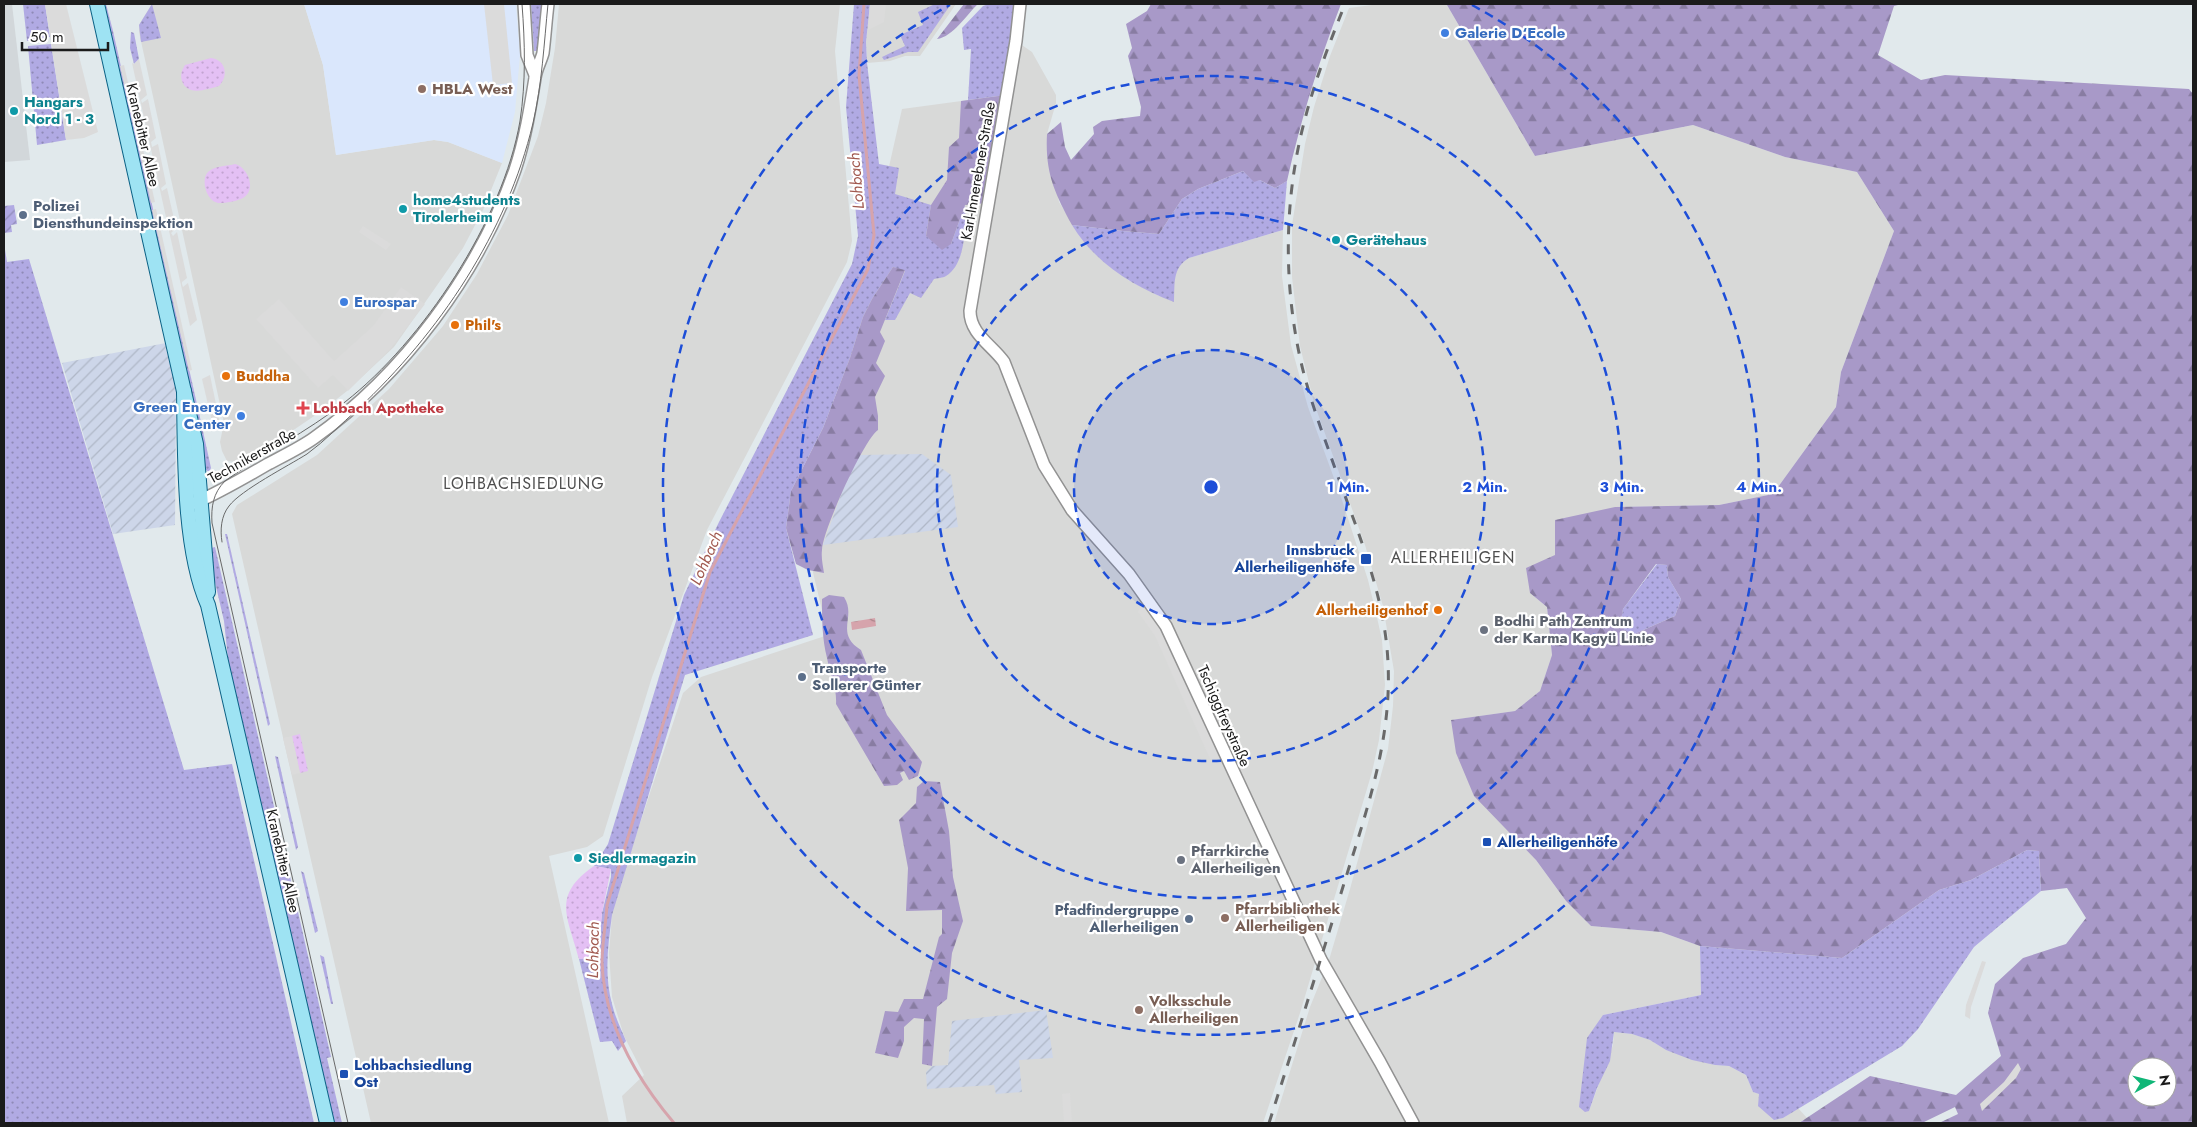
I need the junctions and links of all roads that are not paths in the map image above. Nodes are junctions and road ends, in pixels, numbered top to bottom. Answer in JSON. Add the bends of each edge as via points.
{"nodes":[{"id":1,"x":97,"y":4,"type":"edge"},
{"id":2,"x":524,"y":4,"type":"edge"},
{"id":3,"x":548,"y":4,"type":"edge"},
{"id":4,"x":1020,"y":4,"type":"edge"},
{"id":5,"x":535,"y":75,"type":"junction"},
{"id":6,"x":983,"y":341,"type":"joint"},
{"id":7,"x":195,"y":503,"type":"junction"},
{"id":8,"x":327,"y":1123,"type":"edge"},
{"id":9,"x":1412,"y":1123,"type":"edge"}],
"edges":[{"from":1,"to":7,"type":"main road","name":"Kranebitter Allee","via":[[184,391]]},
{"from":2,"to":5,"type":"street","name":"Technikerstraße","via":[[527,55]]},
{"from":3,"to":5,"type":"street","name":"Technikerstraße","via":[[542,54]]},
{"from":4,"to":6,"type":"street","name":"Karl-Innerebner-Straße","via":[[970,314]]},
{"from":5,"to":7,"type":"street","name":"Technikerstraße","via":[[525,136],[498,210],[468,267],[407,353],[380,383],[314,438]]},
{"from":6,"to":9,"type":"street","name":"Tschiggfreystraße","via":[[1004,362],[1044,465],[1072,510],[1129,574],[1166,626],[1317,952]]},
{"from":7,"to":8,"type":"main road","name":"Kranebitter Allee","via":[[194,562],[208,605]]}]}
